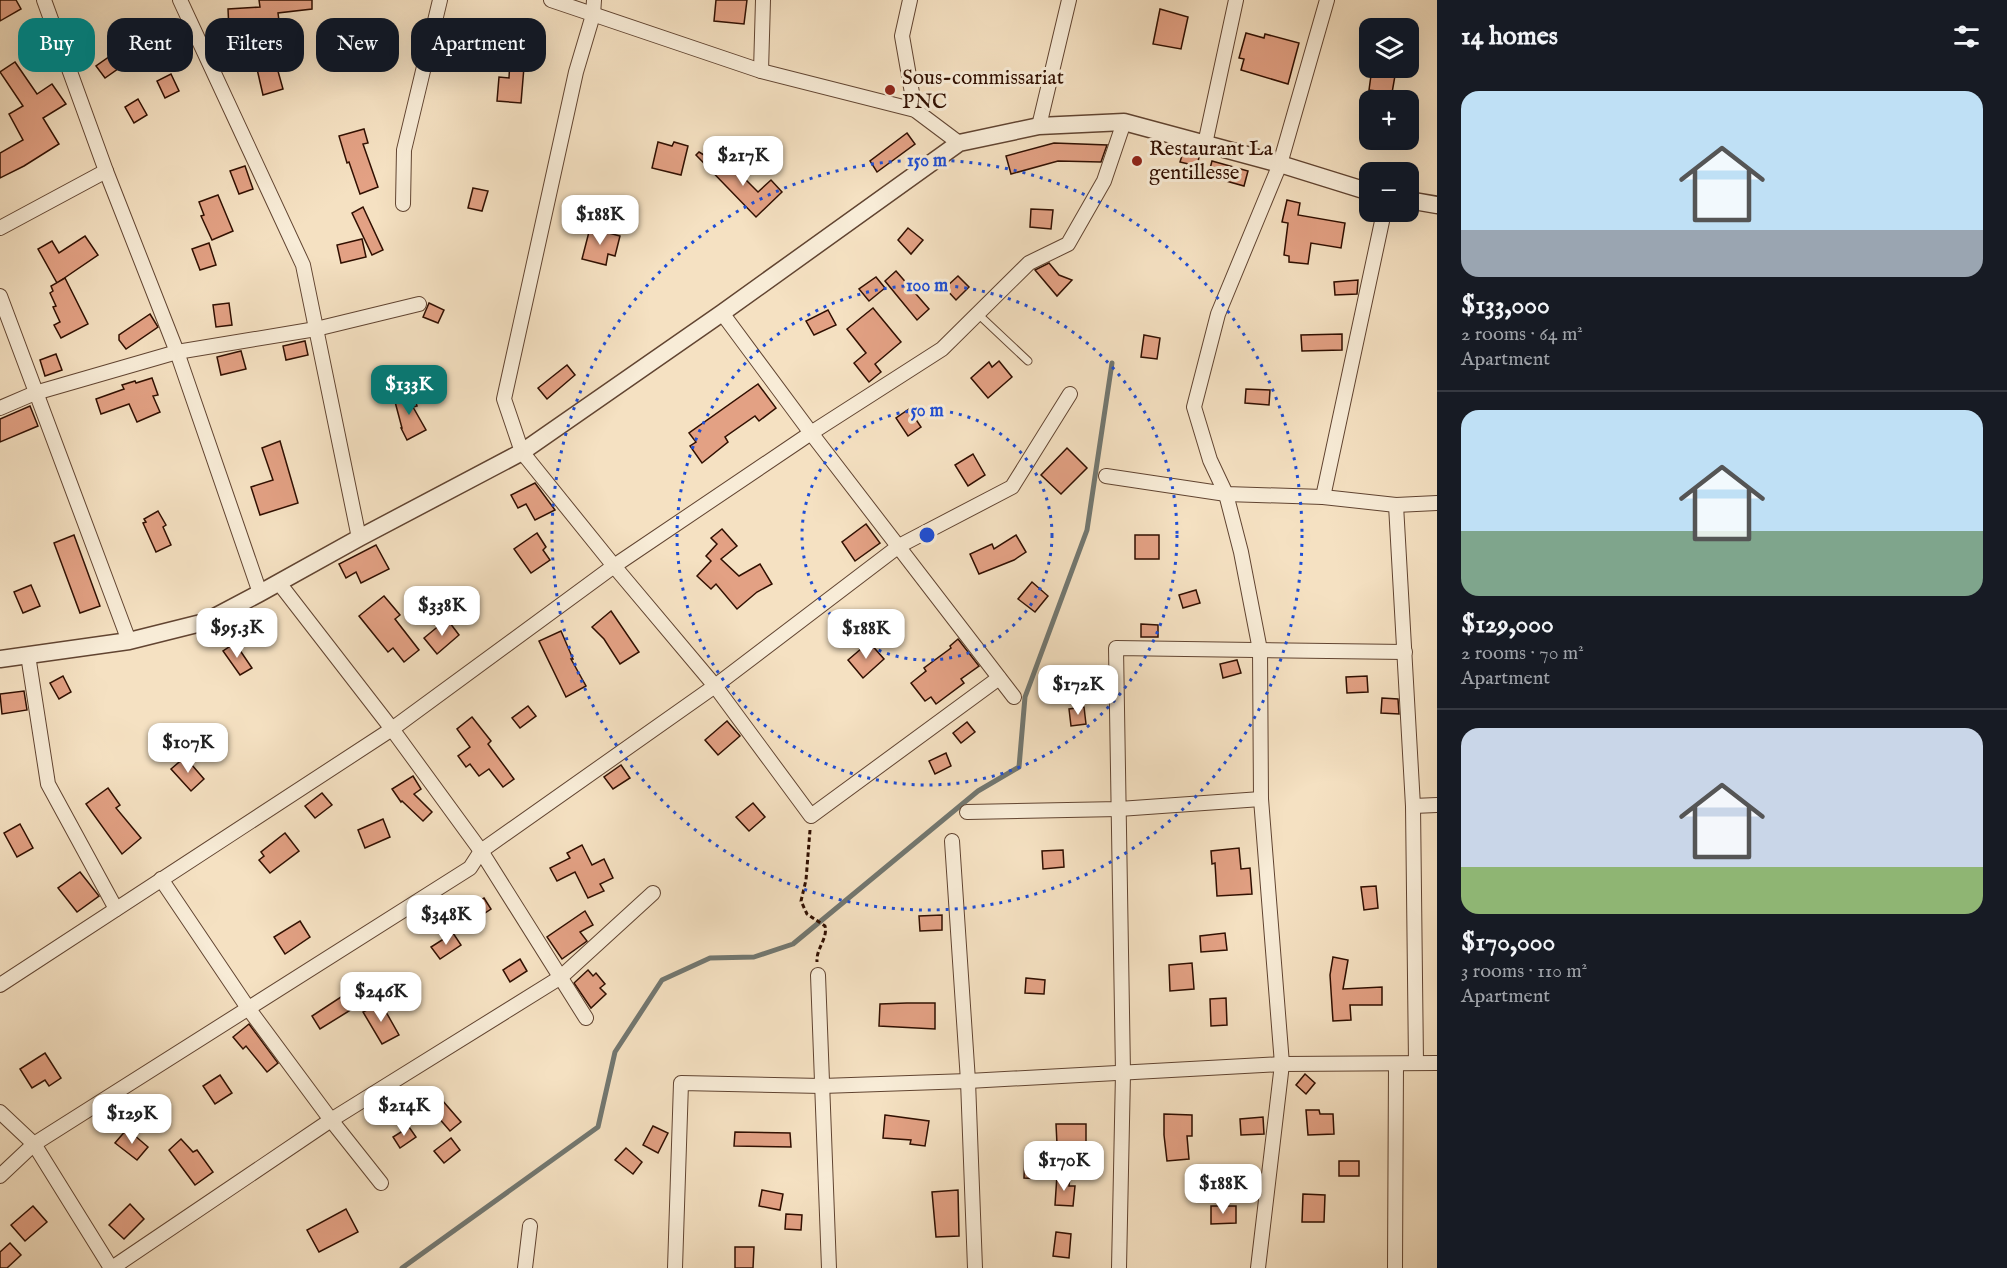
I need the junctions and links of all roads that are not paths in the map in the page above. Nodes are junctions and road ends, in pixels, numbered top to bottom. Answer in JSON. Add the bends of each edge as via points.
{"nodes":[{"id":1,"x":44,"y":0,"type":"edge"},
{"id":2,"x":180,"y":0,"type":"edge"},
{"id":3,"x":440,"y":0,"type":"edge"},
{"id":4,"x":551,"y":0,"type":"edge"},
{"id":5,"x":594,"y":0,"type":"edge"},
{"id":6,"x":763,"y":0,"type":"edge"},
{"id":7,"x":910,"y":0,"type":"edge"},
{"id":8,"x":1069,"y":0,"type":"edge"},
{"id":9,"x":1236,"y":0,"type":"edge"},
{"id":10,"x":1328,"y":0,"type":"edge"},
{"id":11,"x":593,"y":15,"type":"junction"},
{"id":12,"x":761,"y":71,"type":"junction"},
{"id":13,"x":915,"y":110,"type":"junction"},
{"id":14,"x":1124,"y":122,"type":"junction"},
{"id":15,"x":1039,"y":126,"type":"junction"},
{"id":16,"x":959,"y":143,"type":"junction"},
{"id":17,"x":1205,"y":144,"type":"junction"},
{"id":18,"x":1280,"y":164,"type":"junction"},
{"id":19,"x":106,"y":171,"type":"junction"},
{"id":20,"x":1359,"y":189,"type":"edge"},
{"id":21,"x":1419,"y":202,"type":"edge"},
{"id":22,"x":403,"y":204,"type":"dead end"},
{"id":23,"x":1437,"y":205,"type":"edge"},
{"id":24,"x":1381,"y":222,"type":"edge"},
{"id":25,"x":0,"y":228,"type":"edge"},
{"id":26,"x":0,"y":296,"type":"edge"},
{"id":27,"x":419,"y":304,"type":"dead end"},
{"id":28,"x":722,"y":313,"type":"junction"},
{"id":29,"x":978,"y":314,"type":"junction"},
{"id":30,"x":316,"y":329,"type":"junction"},
{"id":31,"x":177,"y":352,"type":"junction"},
{"id":32,"x":1028,"y":360,"type":"dead end"},
{"id":33,"x":35,"y":393,"type":"junction"},
{"id":34,"x":1070,"y":394,"type":"dead end"},
{"id":35,"x":0,"y":408,"type":"edge"},
{"id":36,"x":811,"y":433,"type":"junction"},
{"id":37,"x":522,"y":452,"type":"junction"},
{"id":38,"x":1106,"y":476,"type":"dead end"},
{"id":39,"x":1226,"y":494,"type":"junction"},
{"id":40,"x":1323,"y":497,"type":"junction"},
{"id":41,"x":1437,"y":503,"type":"edge"},
{"id":42,"x":1396,"y":505,"type":"junction"},
{"id":43,"x":359,"y":538,"type":"junction"},
{"id":44,"x":899,"y":546,"type":"junction"},
{"id":45,"x":614,"y":566,"type":"junction"},
{"id":46,"x":279,"y":583,"type":"junction"},
{"id":47,"x":260,"y":593,"type":"junction"},
{"id":48,"x":129,"y":641,"type":"junction"},
{"id":49,"x":1260,"y":650,"type":"junction"},
{"id":50,"x":1404,"y":652,"type":"junction"},
{"id":51,"x":28,"y":655,"type":"junction"},
{"id":52,"x":0,"y":659,"type":"edge"},
{"id":53,"x":999,"y":678,"type":"junction"},
{"id":54,"x":715,"y":686,"type":"junction"},
{"id":55,"x":1014,"y":697,"type":"dead end"},
{"id":56,"x":392,"y":729,"type":"junction"},
{"id":57,"x":1262,"y":799,"type":"junction"},
{"id":58,"x":1437,"y":805,"type":"edge"},
{"id":59,"x":1413,"y":806,"type":"junction"},
{"id":60,"x":1119,"y":809,"type":"junction"},
{"id":61,"x":968,"y":812,"type":"dead end"},
{"id":62,"x":952,"y":841,"type":"dead end"},
{"id":63,"x":481,"y":851,"type":"junction"},
{"id":64,"x":161,"y":879,"type":"junction"},
{"id":65,"x":653,"y":893,"type":"dead end"},
{"id":66,"x":116,"y":909,"type":"junction"},
{"id":67,"x":818,"y":975,"type":"road end"},
{"id":68,"x":561,"y":978,"type":"junction"},
{"id":69,"x":0,"y":985,"type":"edge"},
{"id":70,"x":248,"y":1008,"type":"junction"},
{"id":71,"x":586,"y":1018,"type":"dead end"},
{"id":72,"x":1437,"y":1063,"type":"edge"},
{"id":73,"x":1282,"y":1064,"type":"junction"},
{"id":74,"x":1396,"y":1064,"type":"junction"},
{"id":75,"x":1416,"y":1064,"type":"junction"},
{"id":76,"x":1123,"y":1073,"type":"junction"},
{"id":77,"x":968,"y":1081,"type":"junction"},
{"id":78,"x":822,"y":1086,"type":"junction"},
{"id":79,"x":0,"y":1112,"type":"edge"},
{"id":80,"x":331,"y":1120,"type":"junction"},
{"id":81,"x":34,"y":1144,"type":"junction"},
{"id":82,"x":0,"y":1176,"type":"edge"},
{"id":83,"x":381,"y":1183,"type":"dead end"},
{"id":84,"x":530,"y":1226,"type":"dead end"},
{"id":85,"x":111,"y":1268,"type":"edge"},
{"id":86,"x":525,"y":1268,"type":"edge"},
{"id":87,"x":675,"y":1268,"type":"edge"},
{"id":88,"x":828,"y":1268,"type":"edge"},
{"id":89,"x":975,"y":1268,"type":"edge"},
{"id":90,"x":1119,"y":1268,"type":"edge"},
{"id":91,"x":1258,"y":1268,"type":"edge"},
{"id":92,"x":1395,"y":1268,"type":"edge"}],
"edges":[{"from":1,"to":19,"type":"street"},
{"from":2,"to":30,"type":"street","via":[[303,265]]},
{"from":3,"to":22,"type":"street","via":[[404,150]]},
{"from":4,"to":11,"type":"street"},
{"from":5,"to":11,"type":"street"},
{"from":6,"to":12,"type":"street"},
{"from":7,"to":13,"type":"street","via":[[902,36]]},
{"from":8,"to":15,"type":"street"},
{"from":9,"to":17,"type":"street"},
{"from":10,"to":18,"type":"street"},
{"from":11,"to":12,"type":"street"},
{"from":11,"to":37,"type":"street","via":[[576,72],[504,399]]},
{"from":12,"to":13,"type":"street"},
{"from":13,"to":16,"type":"street"},
{"from":14,"to":15,"type":"street"},
{"from":14,"to":17,"type":"street"},
{"from":14,"to":29,"type":"street","via":[[1104,181],[1068,244],[1029,263]]},
{"from":15,"to":16,"type":"street"},
{"from":16,"to":28,"type":"street"},
{"from":17,"to":18,"type":"street"},
{"from":18,"to":20,"type":"street"},
{"from":18,"to":39,"type":"street","via":[[1218,314],[1194,407],[1210,460]]},
{"from":19,"to":25,"type":"street"},
{"from":19,"to":31,"type":"street"},
{"from":21,"to":23,"type":"street"},
{"from":24,"to":40,"type":"street"},
{"from":26,"to":33,"type":"street"},
{"from":27,"to":30,"type":"street"},
{"from":28,"to":36,"type":"street"},
{"from":28,"to":37,"type":"street"},
{"from":29,"to":32,"type":"lane"},
{"from":29,"to":36,"type":"street","via":[[942,349]]},
{"from":30,"to":31,"type":"street"},
{"from":30,"to":43,"type":"street"},
{"from":31,"to":33,"type":"street"},
{"from":31,"to":47,"type":"street"},
{"from":33,"to":35,"type":"street"},
{"from":33,"to":48,"type":"street"},
{"from":34,"to":44,"type":"street","via":[[1012,487]]},
{"from":36,"to":44,"type":"street"},
{"from":36,"to":45,"type":"street"},
{"from":37,"to":43,"type":"street"},
{"from":37,"to":45,"type":"street"},
{"from":38,"to":39,"type":"street"},
{"from":39,"to":40,"type":"street"},
{"from":39,"to":49,"type":"street"},
{"from":40,"to":42,"type":"street"},
{"from":41,"to":42,"type":"street"},
{"from":42,"to":50,"type":"street"},
{"from":43,"to":46,"type":"street"},
{"from":44,"to":53,"type":"street"},
{"from":44,"to":54,"type":"street"},
{"from":45,"to":54,"type":"street"},
{"from":45,"to":56,"type":"street"},
{"from":46,"to":47,"type":"street"},
{"from":46,"to":56,"type":"street"},
{"from":47,"to":48,"type":"street","via":[[205,622]]},
{"from":48,"to":51,"type":"street"},
{"from":49,"to":50,"type":"street"},
{"from":49,"to":57,"type":"street"},
{"from":49,"to":60,"type":"street","via":[[1116,648]]},
{"from":50,"to":59,"type":"street"},
{"from":51,"to":52,"type":"street"},
{"from":51,"to":66,"type":"street","via":[[48,784]]},
{"from":53,"to":54,"type":"street","via":[[811,816]]},
{"from":53,"to":55,"type":"street"},
{"from":54,"to":63,"type":"street"},
{"from":56,"to":63,"type":"street"},
{"from":56,"to":64,"type":"street"},
{"from":57,"to":60,"type":"street"},
{"from":57,"to":73,"type":"street"},
{"from":58,"to":59,"type":"street"},
{"from":59,"to":75,"type":"street"},
{"from":60,"to":61,"type":"street"},
{"from":60,"to":76,"type":"street"},
{"from":62,"to":77,"type":"street"},
{"from":63,"to":68,"type":"street"},
{"from":63,"to":70,"type":"street","via":[[470,868]]},
{"from":64,"to":66,"type":"street"},
{"from":64,"to":70,"type":"street"},
{"from":65,"to":68,"type":"street"},
{"from":66,"to":69,"type":"street"},
{"from":67,"to":78,"type":"street"},
{"from":68,"to":71,"type":"street"},
{"from":68,"to":80,"type":"street"},
{"from":70,"to":80,"type":"street"},
{"from":70,"to":81,"type":"street"},
{"from":72,"to":75,"type":"street"},
{"from":73,"to":74,"type":"street"},
{"from":73,"to":76,"type":"street"},
{"from":73,"to":91,"type":"street"},
{"from":74,"to":75,"type":"street"},
{"from":74,"to":92,"type":"street"},
{"from":76,"to":77,"type":"street"},
{"from":76,"to":90,"type":"street"},
{"from":77,"to":78,"type":"street"},
{"from":77,"to":89,"type":"street"},
{"from":78,"to":87,"type":"street","via":[[681,1083]]},
{"from":78,"to":88,"type":"street"},
{"from":79,"to":81,"type":"street"},
{"from":80,"to":83,"type":"street"},
{"from":80,"to":85,"type":"street"},
{"from":81,"to":82,"type":"street"},
{"from":81,"to":85,"type":"street"},
{"from":84,"to":86,"type":"street"}]}
